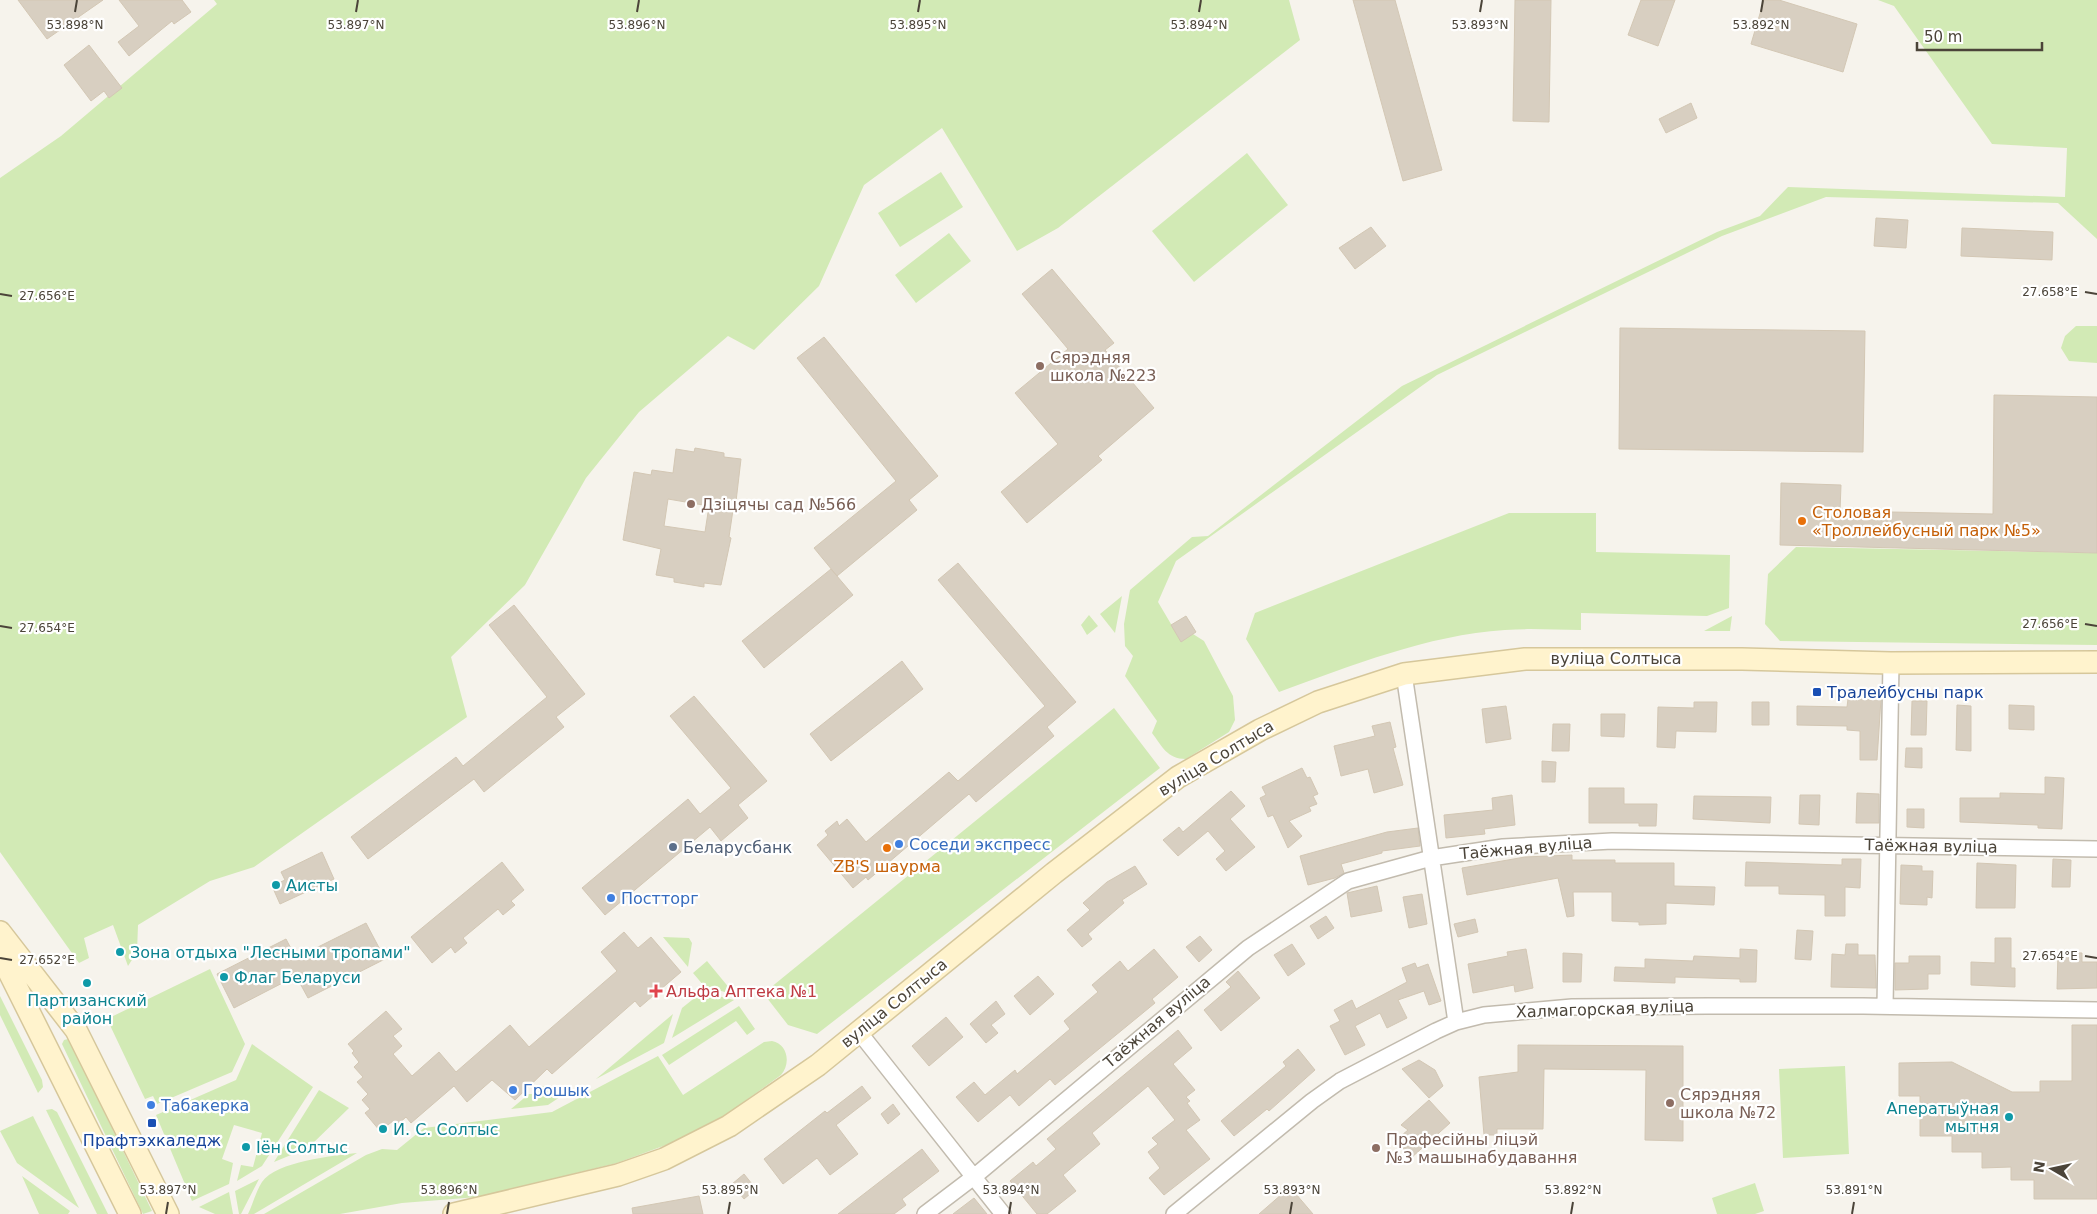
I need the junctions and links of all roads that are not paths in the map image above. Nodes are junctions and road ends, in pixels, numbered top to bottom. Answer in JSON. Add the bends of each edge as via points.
{"nodes":[{"id":1,"x":2097,"y":662,"type":"edge"},
{"id":2,"x":1890,"y":663,"type":"junction"},
{"id":3,"x":1404,"y":674,"type":"junction"},
{"id":4,"x":1888,"y":846,"type":"junction"},
{"id":5,"x":2097,"y":849,"type":"edge"},
{"id":6,"x":1431,"y":858,"type":"junction"},
{"id":7,"x":0,"y":932,"type":"edge"},
{"id":8,"x":0,"y":954,"type":"edge"},
{"id":9,"x":1885,"y":1006,"type":"junction"},
{"id":10,"x":2097,"y":1010,"type":"edge"},
{"id":11,"x":1456,"y":1022,"type":"junction"},
{"id":12,"x":860,"y":1032,"type":"junction"},
{"id":13,"x":974,"y":1176,"type":"junction"},
{"id":14,"x":130,"y":1214,"type":"edge"},
{"id":15,"x":168,"y":1214,"type":"edge"},
{"id":16,"x":454,"y":1214,"type":"edge"},
{"id":17,"x":925,"y":1214,"type":"edge"},
{"id":18,"x":1003,"y":1214,"type":"edge"},
{"id":19,"x":1174,"y":1214,"type":"edge"}],
"edges":[{"from":1,"to":2,"type":"main road","name":"вуліца Солтыса"},
{"from":2,"to":3,"type":"main road","name":"вуліца Солтыса","via":[[1559,658],[1492,661]]},
{"from":2,"to":4,"type":"street"},
{"from":3,"to":6,"type":"street"},
{"from":3,"to":12,"type":"main road","name":"вуліца Солтыса","via":[[1318,702],[1260,730],[1178,777],[1003,914]]},
{"from":4,"to":5,"type":"street","name":"Таёжная вуліца"},
{"from":4,"to":6,"type":"street","name":"Таёжная вуліца","via":[[1612,841],[1503,847]]},
{"from":4,"to":9,"type":"street"},
{"from":6,"to":11,"type":"street"},
{"from":6,"to":13,"type":"street","name":"Таёжная вуліца","via":[[1348,881],[1248,948]]},
{"from":7,"to":15,"type":"main road","via":[[76,1030]]},
{"from":8,"to":14,"type":"main road"},
{"from":9,"to":10,"type":"street","name":"Халмагорская вуліца"},
{"from":9,"to":11,"type":"street","name":"Халмагорская вуліца","via":[[1572,1008],[1484,1015]]},
{"from":11,"to":19,"type":"street","name":"Халмагорская вуліца","via":[[1340,1081],[1312,1100]]},
{"from":12,"to":13,"type":"street"},
{"from":12,"to":16,"type":"main road","name":"вуліца Солтыса","via":[[762,1105],[708,1138],[664,1159],[577,1186]]},
{"from":13,"to":17,"type":"street","name":"Таёжная вуліца"},
{"from":13,"to":18,"type":"street"}]}
